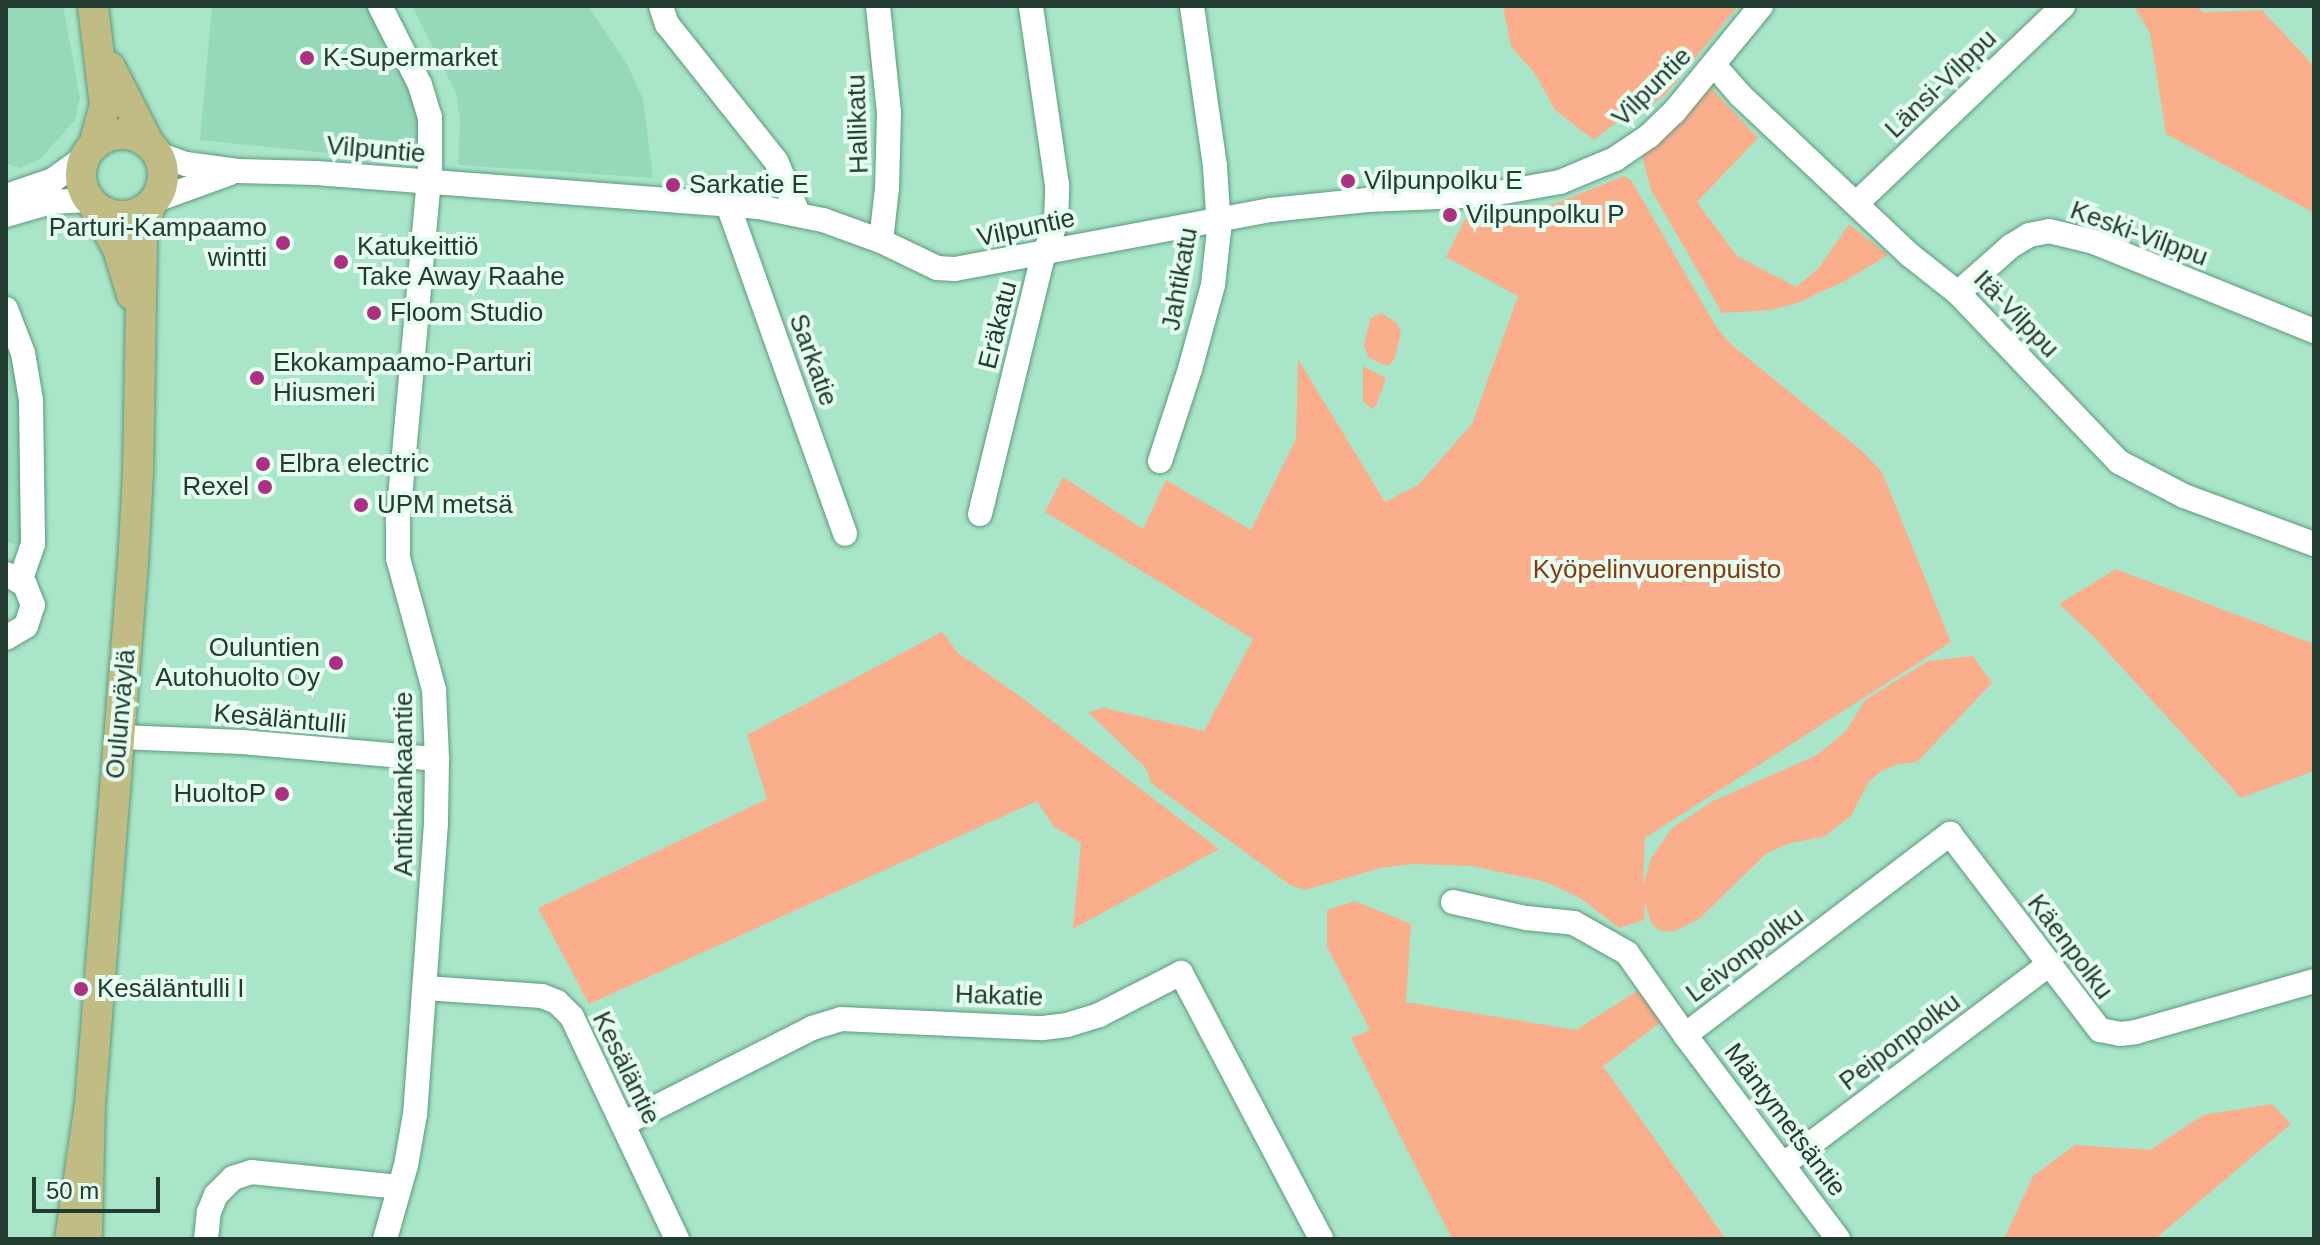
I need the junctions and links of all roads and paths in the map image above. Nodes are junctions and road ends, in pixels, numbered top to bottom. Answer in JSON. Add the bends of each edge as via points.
{"nodes":[{"id":1,"x":380,"y":6,"type":"edge"},
{"id":2,"x":661,"y":6,"type":"edge"},
{"id":3,"x":878,"y":6,"type":"edge"},
{"id":4,"x":1031,"y":6,"type":"edge"},
{"id":5,"x":1192,"y":6,"type":"edge"},
{"id":6,"x":1761,"y":6,"type":"edge"},
{"id":7,"x":2063,"y":6,"type":"edge"},
{"id":8,"x":95,"y":20,"type":"edge"},
{"id":9,"x":1714,"y":65,"type":"junction"},
{"id":10,"x":153,"y":149,"type":"junction"},
{"id":11,"x":90,"y":150,"type":"junction"},
{"id":12,"x":238,"y":171,"type":"junction"},
{"id":13,"x":429,"y":183,"type":"junction"},
{"id":14,"x":6,"y":196,"type":"edge"},
{"id":15,"x":91,"y":202,"type":"junction"},
{"id":16,"x":153,"y":203,"type":"junction"},
{"id":17,"x":1857,"y":203,"type":"junction"},
{"id":18,"x":728,"y":205,"type":"junction"},
{"id":19,"x":798,"y":213,"type":"junction"},
{"id":20,"x":6,"y":215,"type":"edge"},
{"id":21,"x":1219,"y":218,"type":"junction"},
{"id":22,"x":881,"y":241,"type":"junction"},
{"id":23,"x":1046,"y":251,"type":"junction"},
{"id":24,"x":1958,"y":293,"type":"junction"},
{"id":25,"x":6,"y":309,"type":"edge"},
{"id":26,"x":140,"y":324,"type":"junction"},
{"id":27,"x":2314,"y":331,"type":"edge"},
{"id":28,"x":1160,"y":461,"type":"dead end"},
{"id":29,"x":980,"y":514,"type":"dead end"},
{"id":30,"x":845,"y":534,"type":"dead end"},
{"id":31,"x":2314,"y":544,"type":"edge"},
{"id":32,"x":13,"y":577,"type":"edge"},
{"id":33,"x":6,"y":638,"type":"edge"},
{"id":34,"x":119,"y":737,"type":"junction"},
{"id":35,"x":437,"y":759,"type":"junction"},
{"id":36,"x":1950,"y":834,"type":"joint"},
{"id":37,"x":1453,"y":902,"type":"dead end"},
{"id":38,"x":2048,"y":965,"type":"junction"},
{"id":39,"x":2314,"y":981,"type":"edge"},
{"id":40,"x":425,"y":988,"type":"junction"},
{"id":41,"x":1685,"y":1035,"type":"junction"},
{"id":42,"x":623,"y":1124,"type":"junction"},
{"id":43,"x":87,"y":1135,"type":"junction"},
{"id":44,"x":1784,"y":1164,"type":"junction"},
{"id":45,"x":399,"y":1187,"type":"junction"},
{"id":46,"x":70,"y":1239,"type":"edge"},
{"id":47,"x":87,"y":1239,"type":"edge"},
{"id":48,"x":206,"y":1239,"type":"edge"},
{"id":49,"x":385,"y":1239,"type":"edge"},
{"id":50,"x":677,"y":1239,"type":"edge"},
{"id":51,"x":1321,"y":1239,"type":"edge"},
{"id":52,"x":1838,"y":1239,"type":"edge"}],
"edges":[{"from":1,"to":13,"type":"street","name":"Antinkankaantie","via":[[427,102]]},
{"from":2,"to":19,"type":"street","via":[[667,24],[776,161]]},
{"from":3,"to":22,"type":"street","name":"Hallikatu","via":[[890,148]]},
{"from":4,"to":23,"type":"street","name":"Eräkatu","via":[[1057,185],[1056,222]]},
{"from":5,"to":21,"type":"street","name":"Jahtikatu"},
{"from":6,"to":9,"type":"street","name":"Vilpuntie"},
{"from":7,"to":17,"type":"street","name":"Länsi-Vilppu"},
{"from":8,"to":10,"type":"main road","via":[[116,83]]},
{"from":8,"to":11,"type":"main road","via":[[105,105]]},
{"from":9,"to":17,"type":"street","name":"Itä-Vilppu"},
{"from":9,"to":21,"type":"street","name":"Vilpuntie","via":[[1641,142],[1560,182],[1515,193],[1327,203]]},
{"from":10,"to":11,"type":"main road","via":[[139,137],[115,135]]},
{"from":10,"to":12,"type":"street","name":"Vilpuntie","via":[[186,164]]},
{"from":10,"to":16,"type":"main road","via":[[163,182]]},
{"from":11,"to":14,"type":"street","via":[[53,180]]},
{"from":11,"to":15,"type":"main road","via":[[81,178]]},
{"from":12,"to":13,"type":"street","name":"Vilpuntie"},
{"from":12,"to":16,"type":"street","name":"Vilpuntie"},
{"from":13,"to":18,"type":"street","name":"Vilpuntie"},
{"from":13,"to":35,"type":"street","name":"Antinkankaantie","via":[[398,558],[434,690]]},
{"from":15,"to":16,"type":"main road","via":[[115,216]]},
{"from":15,"to":20,"type":"street","via":[[51,202]]},
{"from":15,"to":26,"type":"main road","name":"Oulunväylä","via":[[118,249]]},
{"from":16,"to":26,"type":"main road","name":"Oulunväylä","via":[[142,236]]},
{"from":17,"to":24,"type":"street","name":"Itä-Vilppu"},
{"from":18,"to":19,"type":"street","name":"Vilpuntie"},
{"from":18,"to":30,"type":"street","name":"Sarkatie"},
{"from":19,"to":22,"type":"street","name":"Vilpuntie"},
{"from":21,"to":23,"type":"street","name":"Vilpuntie"},
{"from":21,"to":28,"type":"street","name":"Jahtikatu","via":[[1213,285]]},
{"from":22,"to":23,"type":"street","name":"Vilpuntie","via":[[937,268]]},
{"from":23,"to":29,"type":"street","name":"Eräkatu"},
{"from":24,"to":27,"type":"street","name":"Keski-Vilppu","via":[[2011,246],[2049,231],[2094,242]]},
{"from":24,"to":31,"type":"street","name":"Itä-Vilppu","via":[[2119,462],[2184,496]]},
{"from":25,"to":32,"type":"street","via":[[26,362],[31,400],[32,556]]},
{"from":26,"to":34,"type":"main road","name":"Oulunväylä","via":[[138,473]]},
{"from":32,"to":33,"type":"street","via":[[30,594],[31,616],[19,633]]},
{"from":34,"to":35,"type":"street","name":"Kesäläntulli"},
{"from":34,"to":43,"type":"main road","name":"Oulunväylä"},
{"from":35,"to":40,"type":"street","name":"Antinkankaantie"},
{"from":36,"to":38,"type":"street","name":"Käenpolku"},
{"from":36,"to":41,"type":"street","name":"Leivonpolku"},
{"from":37,"to":41,"type":"street","name":"Leivonpolku","via":[[1574,923],[1627,953]]},
{"from":38,"to":39,"type":"street","name":"Käenpolku","via":[[2100,1030],[2120,1034]]},
{"from":38,"to":44,"type":"street","name":"Peiponpolku"},
{"from":40,"to":42,"type":"street","name":"Kesäläntie","via":[[542,996],[557,1002],[572,1017]]},
{"from":40,"to":45,"type":"street","name":"Antinkankaantie","via":[[415,1114]]},
{"from":41,"to":44,"type":"street","name":"Mäntymetsäntie"},
{"from":42,"to":50,"type":"street","name":"Kesäläntie"},
{"from":42,"to":51,"type":"street","name":"Hakatie","via":[[812,1028],[841,1019],[1067,1025],[1099,1015],[1181,973]]},
{"from":43,"to":46,"type":"main road","name":"Oulunväylä"},
{"from":43,"to":47,"type":"main road","name":"Oulunväylä"},
{"from":44,"to":52,"type":"street","name":"Mäntymetsäntie"},
{"from":45,"to":48,"type":"street","via":[[251,1172],[233,1178],[216,1195]]},
{"from":45,"to":49,"type":"street","name":"Antinkankaantie"}]}
